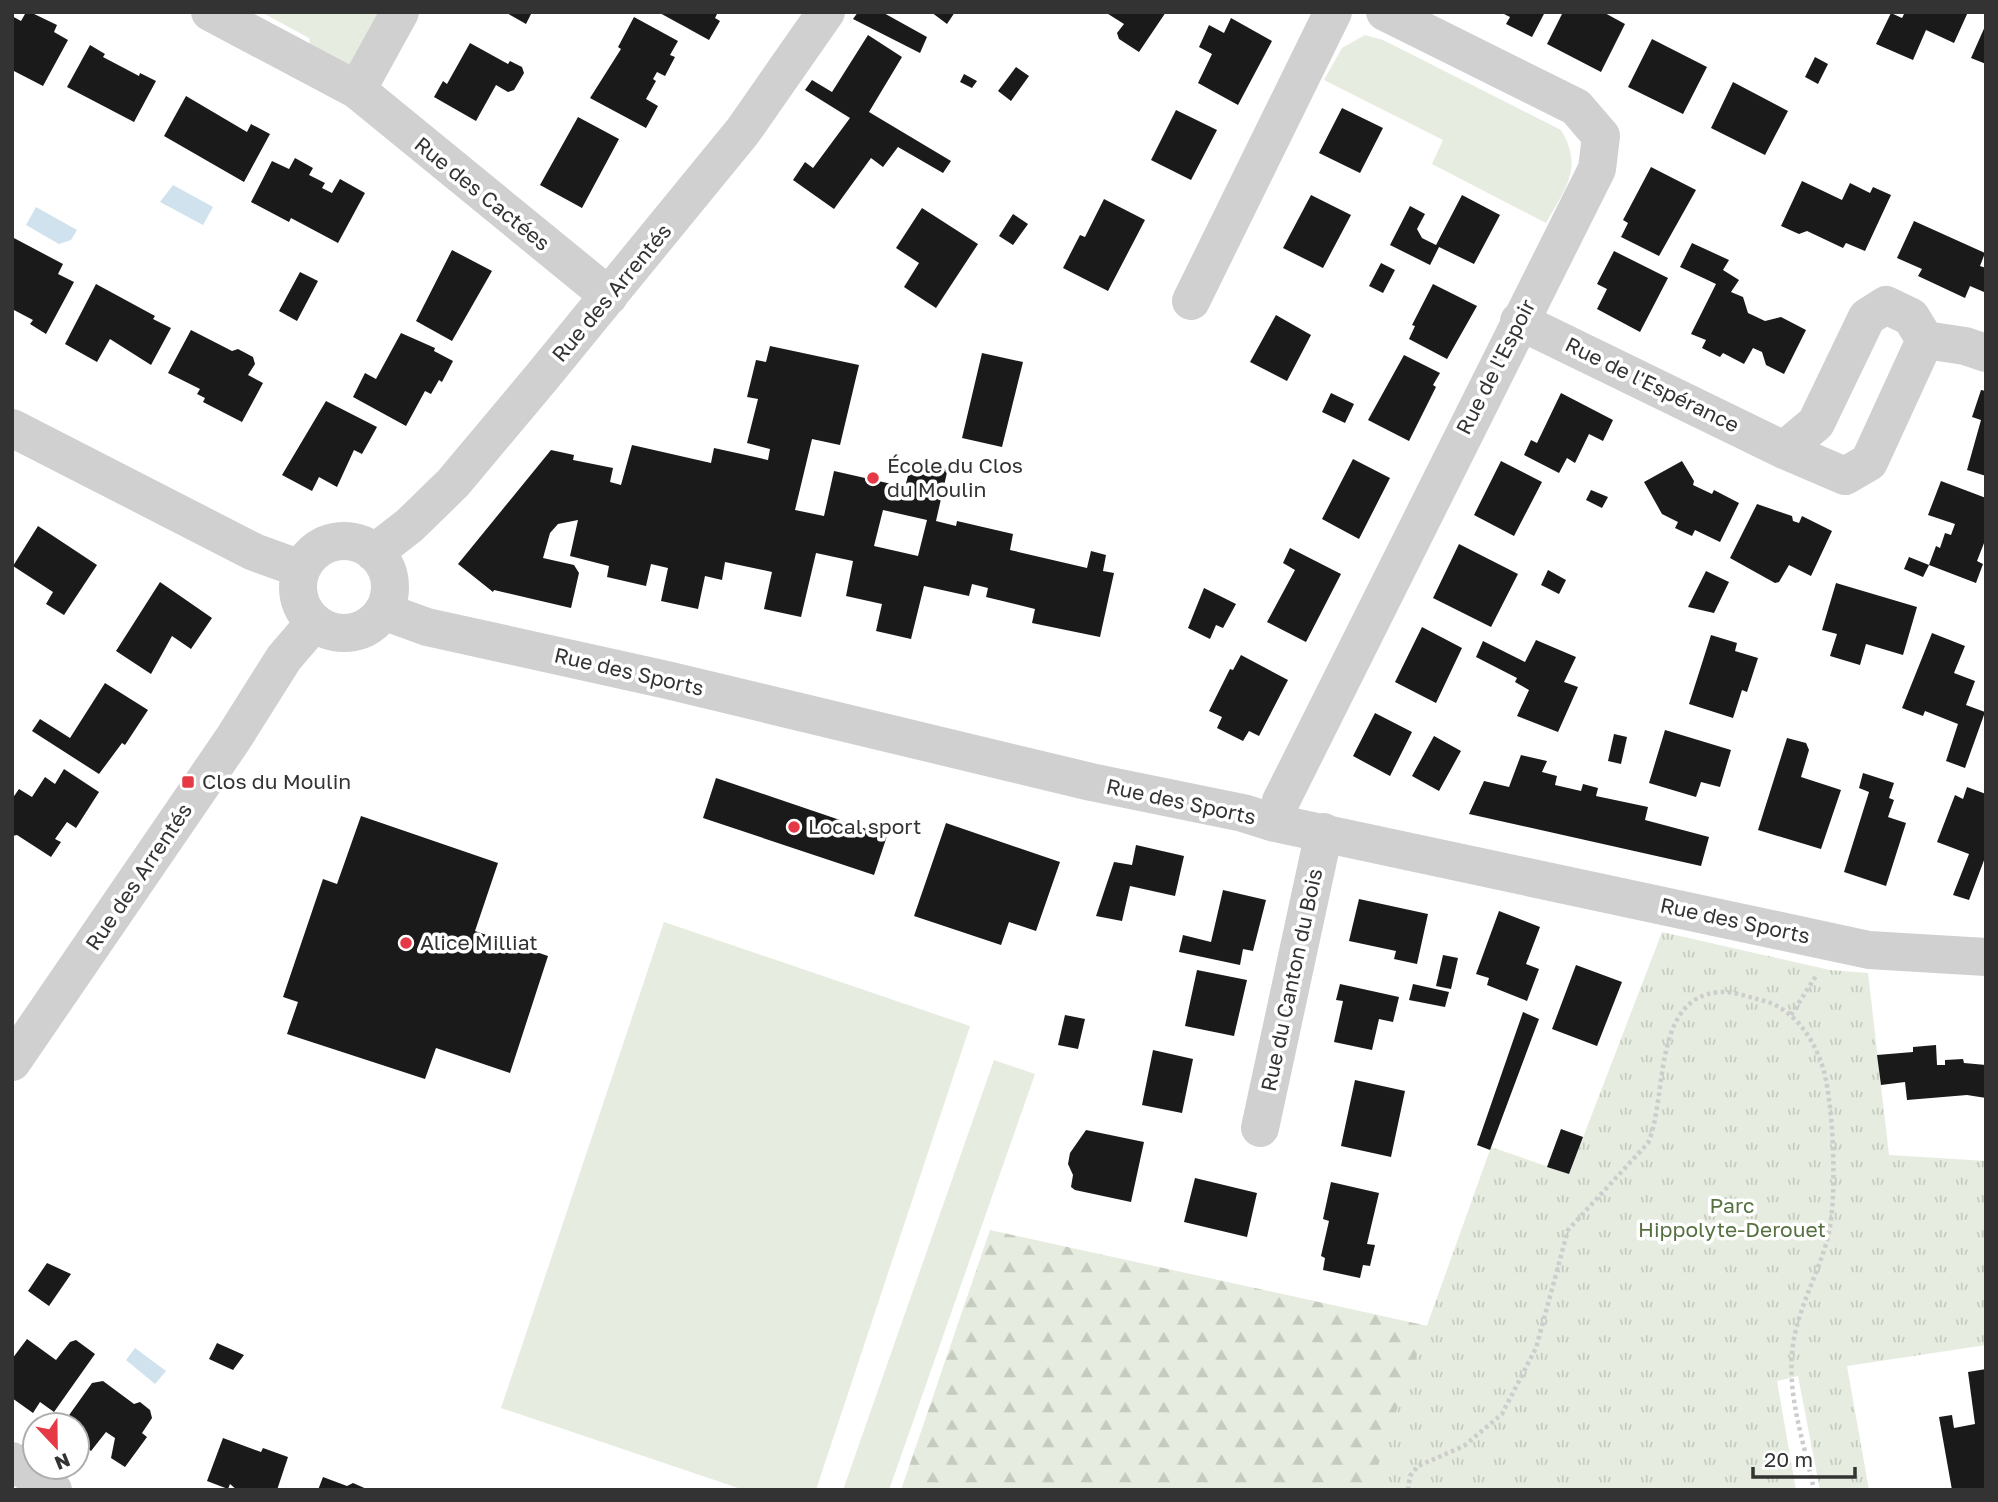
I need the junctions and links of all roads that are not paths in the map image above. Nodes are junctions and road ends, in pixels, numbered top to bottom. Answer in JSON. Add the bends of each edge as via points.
{"nodes":[{"id":1,"x":210,"y":12,"type":"edge"},
{"id":2,"x":400,"y":12,"type":"edge"},
{"id":3,"x":826,"y":12,"type":"edge"},
{"id":4,"x":1333,"y":12,"type":"edge"},
{"id":5,"x":1385,"y":12,"type":"edge"},
{"id":6,"x":357,"y":90,"type":"junction"},
{"id":7,"x":609,"y":296,"type":"junction"},
{"id":8,"x":1191,"y":302,"type":"dead end"},
{"id":9,"x":1519,"y":321,"type":"junction"},
{"id":10,"x":1925,"y":340,"type":"junction"},
{"id":11,"x":1986,"y":353,"type":"edge"},
{"id":12,"x":12,"y":428,"type":"edge"},
{"id":13,"x":1784,"y":450,"type":"junction"},
{"id":14,"x":374,"y":553,"type":"junction"},
{"id":15,"x":301,"y":569,"type":"junction"},
{"id":16,"x":383,"y":611,"type":"junction"},
{"id":17,"x":314,"y":623,"type":"junction"},
{"id":18,"x":1275,"y":823,"type":"junction"},
{"id":19,"x":1324,"y":832,"type":"junction"},
{"id":20,"x":1986,"y":957,"type":"edge"},
{"id":21,"x":12,"y":1062,"type":"edge"},
{"id":22,"x":1260,"y":1128,"type":"dead end"},
{"id":23,"x":12,"y":1461,"type":"edge"},
{"id":24,"x":53,"y":1490,"type":"edge"}],
"edges":[{"from":1,"to":6,"type":"street","name":"Rue des Cactées"},
{"from":2,"to":6,"type":"street"},
{"from":3,"to":7,"type":"street","name":"Rue des Arrentés","via":[[743,131]]},
{"from":4,"to":8,"type":"street"},
{"from":5,"to":9,"type":"street","name":"Rue de l'Espoir","via":[[1576,107],[1601,136],[1597,169]]},
{"from":6,"to":7,"type":"street","name":"Rue des Cactées"},
{"from":7,"to":14,"type":"street","name":"Rue des Arrentés","via":[[453,483]]},
{"from":9,"to":13,"type":"street","name":"Rue de l'Espérance"},
{"from":9,"to":18,"type":"street","name":"Rue de l'Espoir","via":[[1281,802]]},
{"from":10,"to":11,"type":"street"},
{"from":10,"to":13,"type":"street","name":"Rue de l'Espérance","via":[[1869,462],[1845,476]]},
{"from":10,"to":13,"type":"street","via":[[1911,317],[1886,304],[1867,317],[1815,423]]},
{"from":12,"to":15,"type":"street","via":[[254,552]]},
{"from":14,"to":15,"type":"street","via":[[355,543],[337,542],[314,552]]},
{"from":14,"to":16,"type":"street","via":[[389,579]]},
{"from":15,"to":17,"type":"street","via":[[298,595]]},
{"from":16,"to":17,"type":"street","via":[[373,623],[355,632],[331,632]]},
{"from":16,"to":18,"type":"street","name":"Rue des Sports","via":[[426,627]]},
{"from":17,"to":21,"type":"street","name":"Rue des Arrentés","via":[[284,658]]},
{"from":18,"to":19,"type":"street","name":"Rue des Sports"},
{"from":19,"to":20,"type":"street","name":"Rue des Sports","via":[[1869,950]]},
{"from":19,"to":22,"type":"street","name":"Rue du Canton du Bois"},
{"from":23,"to":24,"type":"street"}]}
